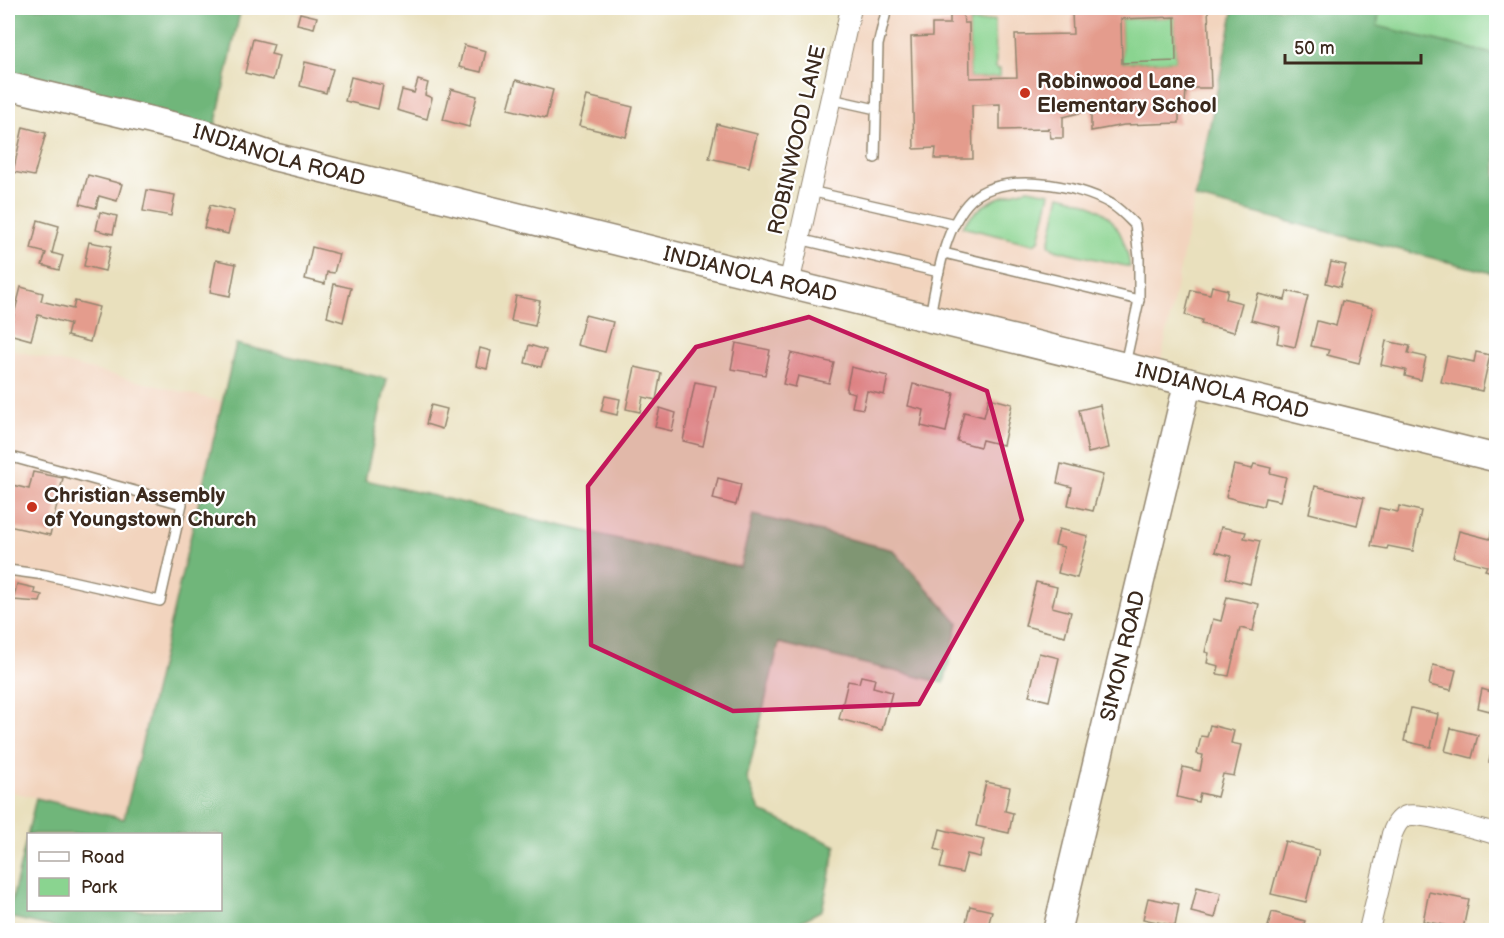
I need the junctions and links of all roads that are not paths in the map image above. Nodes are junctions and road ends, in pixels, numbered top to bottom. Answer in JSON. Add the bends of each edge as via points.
{"nodes":[{"id":1,"x":851,"y":8,"type":"edge"},
{"id":2,"x":886,"y":8,"type":"edge"},
{"id":3,"x":8,"y":86,"type":"edge"},
{"id":4,"x":831,"y":99,"type":"junction"},
{"id":5,"x":876,"y":109,"type":"junction"},
{"id":6,"x":875,"y":158,"type":"dead end"},
{"id":7,"x":810,"y":191,"type":"junction"},
{"id":8,"x":956,"y":224,"type":"junction"},
{"id":9,"x":799,"y":239,"type":"junction"},
{"id":10,"x":944,"y":253,"type":"junction"},
{"id":11,"x":939,"y":272,"type":"junction"},
{"id":12,"x":789,"y":284,"type":"junction"},
{"id":13,"x":1140,"y":300,"type":"junction"},
{"id":14,"x":930,"y":318,"type":"junction"},
{"id":15,"x":1124,"y":367,"type":"junction"},
{"id":16,"x":1188,"y":382,"type":"junction"},
{"id":17,"x":8,"y":456,"type":"edge"},
{"id":18,"x":1497,"y":458,"type":"edge"},
{"id":19,"x":8,"y":570,"type":"edge"},
{"id":20,"x":1497,"y":834,"type":"edge"},
{"id":21,"x":1057,"y":930,"type":"edge"},
{"id":22,"x":1370,"y":930,"type":"edge"}],
"edges":[{"from":1,"to":4,"type":"street","name":"ROBINWOOD LANE"},
{"from":2,"to":5,"type":"lane","via":[[878,45]]},
{"from":3,"to":12,"type":"street","name":"INDIANOLA ROAD","via":[[203,133],[275,157]]},
{"from":4,"to":5,"type":"lane"},
{"from":4,"to":7,"type":"street","name":"ROBINWOOD LANE"},
{"from":5,"to":6,"type":"lane"},
{"from":7,"to":8,"type":"lane"},
{"from":7,"to":9,"type":"street","name":"ROBINWOOD LANE"},
{"from":8,"to":10,"type":"lane"},
{"from":8,"to":13,"type":"lane","via":[[971,200],[997,186],[1032,182],[1112,204],[1135,225]]},
{"from":9,"to":11,"type":"lane"},
{"from":9,"to":12,"type":"street","name":"ROBINWOOD LANE"},
{"from":10,"to":11,"type":"lane"},
{"from":10,"to":13,"type":"lane"},
{"from":11,"to":14,"type":"lane"},
{"from":12,"to":14,"type":"street","name":"INDIANOLA ROAD"},
{"from":13,"to":15,"type":"lane"},
{"from":14,"to":15,"type":"street","name":"INDIANOLA ROAD"},
{"from":15,"to":16,"type":"street","name":"INDIANOLA ROAD"},
{"from":16,"to":18,"type":"street","name":"INDIANOLA ROAD"},
{"from":16,"to":21,"type":"street","name":"SIMON ROAD"},
{"from":17,"to":19,"type":"lane","via":[[182,504],[160,601]]},
{"from":20,"to":22,"type":"street","via":[[1424,816],[1406,816],[1399,821],[1392,834]]}]}
